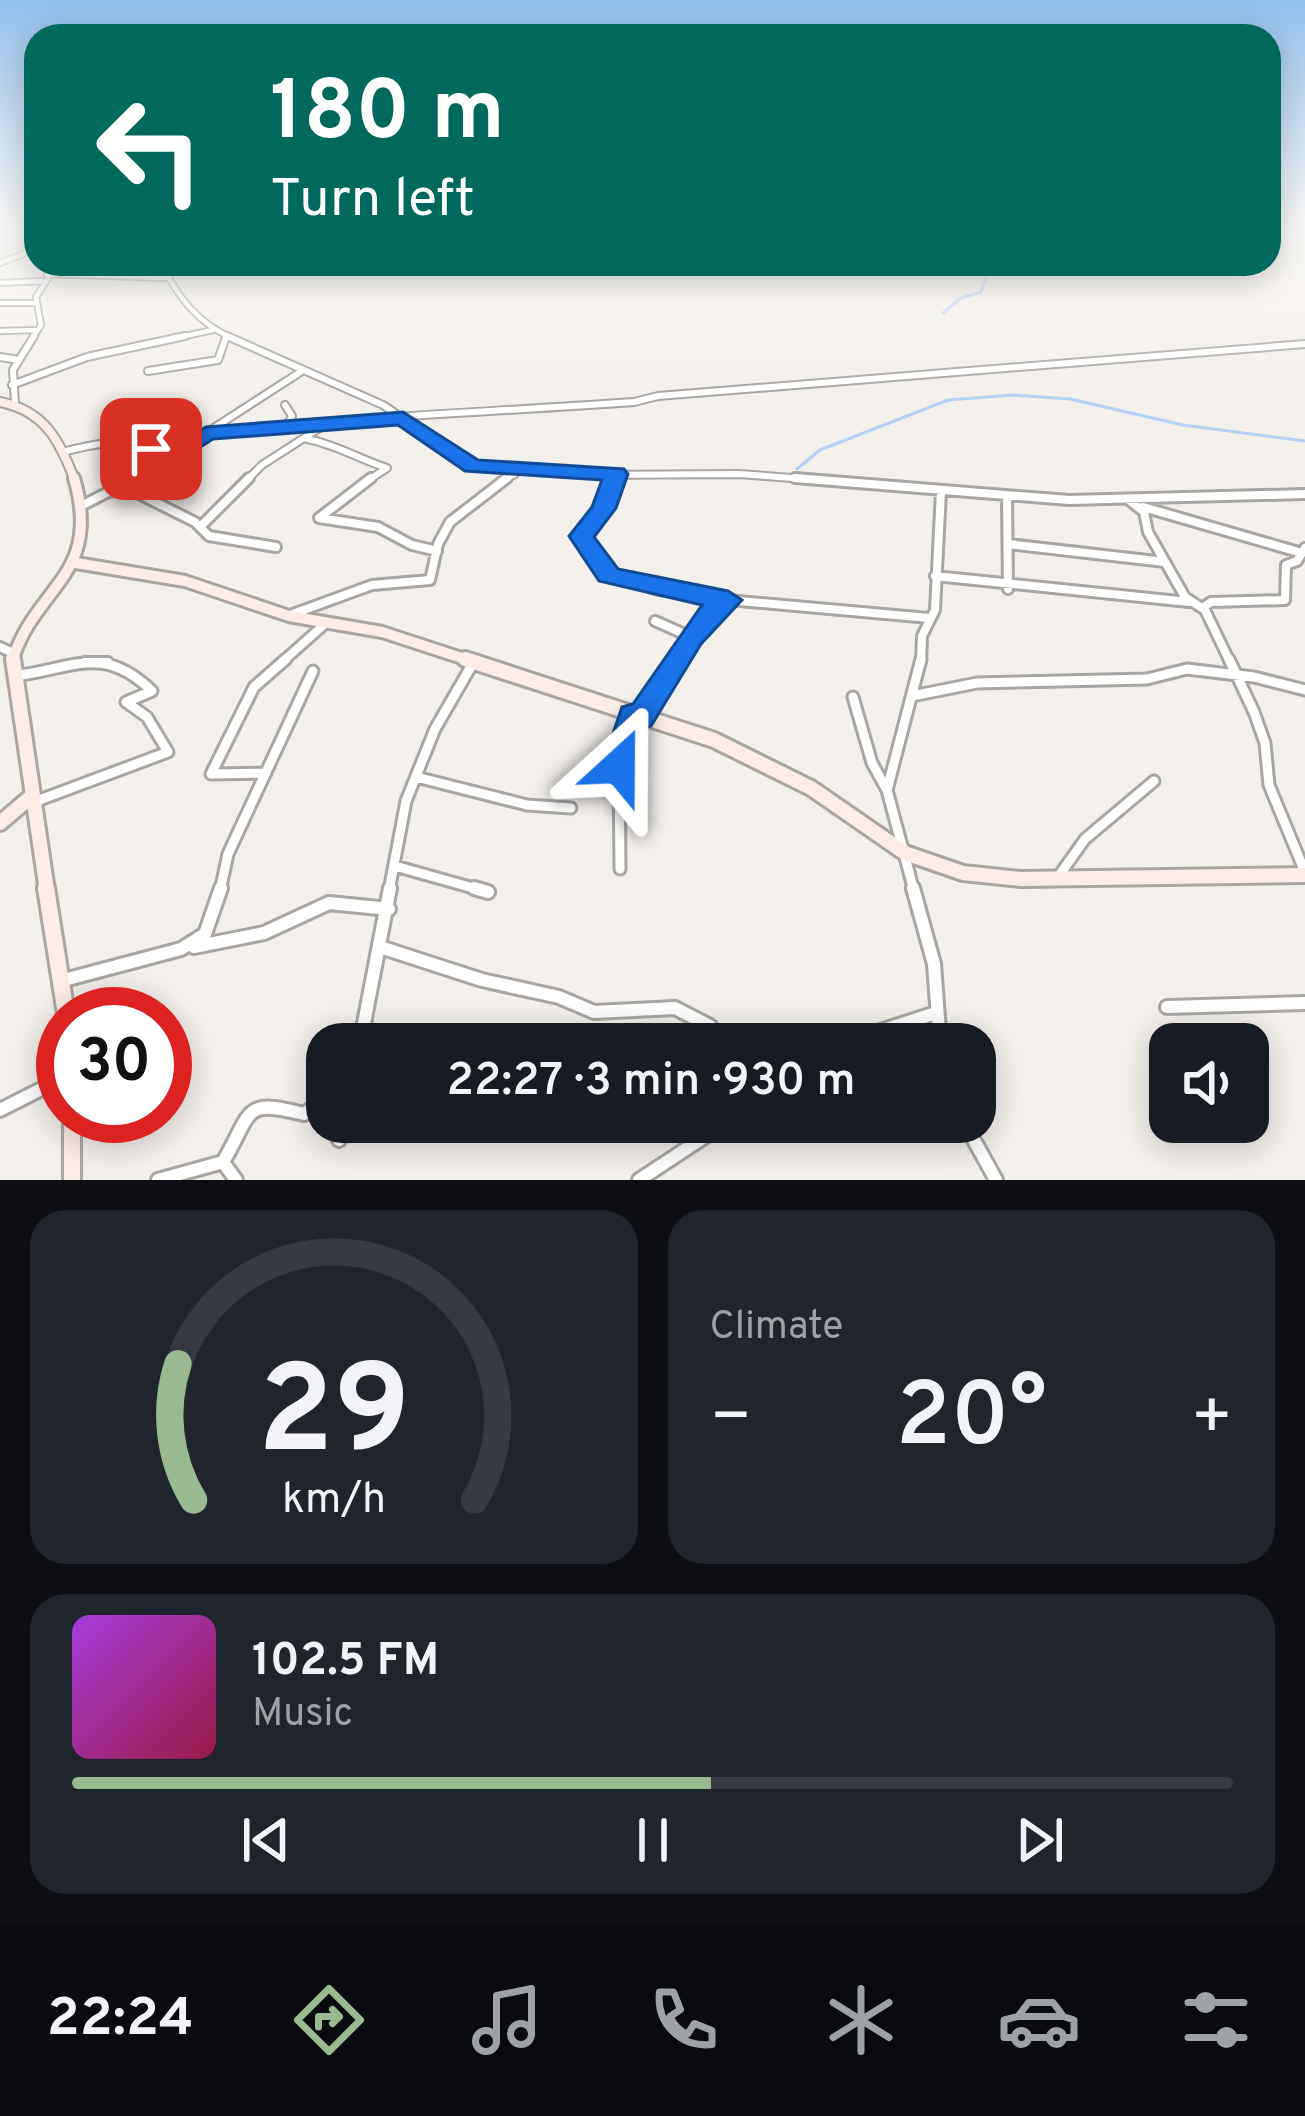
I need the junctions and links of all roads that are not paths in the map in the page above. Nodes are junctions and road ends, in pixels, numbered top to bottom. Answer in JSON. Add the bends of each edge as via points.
{"nodes":[{"id":1,"x":44,"y":280,"type":"edge"},
{"id":2,"x":170,"y":280,"type":"edge"},
{"id":3,"x":0,"y":303,"type":"edge"},
{"id":4,"x":36,"y":304,"type":"junction"},
{"id":5,"x":38,"y":330,"type":"junction"},
{"id":6,"x":213,"y":330,"type":"junction"},
{"id":7,"x":0,"y":331,"type":"edge"},
{"id":8,"x":226,"y":338,"type":"junction"},
{"id":9,"x":1305,"y":344,"type":"edge"},
{"id":10,"x":0,"y":357,"type":"edge"},
{"id":11,"x":19,"y":360,"type":"junction"},
{"id":12,"x":148,"y":371,"type":"dead end"},
{"id":13,"x":302,"y":371,"type":"junction"},
{"id":14,"x":12,"y":385,"type":"junction"},
{"id":15,"x":0,"y":402,"type":"edge"},
{"id":16,"x":15,"y":404,"type":"junction"},
{"id":17,"x":285,"y":405,"type":"dead end"},
{"id":18,"x":403,"y":419,"type":"junction"},
{"id":19,"x":287,"y":426,"type":"junction"},
{"id":20,"x":322,"y":426,"type":"junction"},
{"id":21,"x":206,"y":433,"type":"junction"},
{"id":22,"x":148,"y":439,"type":"junction"},
{"id":23,"x":308,"y":440,"type":"junction"},
{"id":24,"x":63,"y":452,"type":"junction"},
{"id":25,"x":178,"y":454,"type":"junction"},
{"id":26,"x":519,"y":472,"type":"junction"},
{"id":27,"x":616,"y":474,"type":"junction"},
{"id":28,"x":941,"y":491,"type":"junction"},
{"id":29,"x":135,"y":492,"type":"junction"},
{"id":30,"x":1305,"y":494,"type":"edge"},
{"id":31,"x":1007,"y":496,"type":"junction"},
{"id":32,"x":1128,"y":500,"type":"junction"},
{"id":33,"x":82,"y":505,"type":"junction"},
{"id":34,"x":1141,"y":507,"type":"junction"},
{"id":35,"x":201,"y":526,"type":"junction"},
{"id":36,"x":1008,"y":544,"type":"junction"},
{"id":37,"x":276,"y":547,"type":"dead end"},
{"id":38,"x":437,"y":551,"type":"junction"},
{"id":39,"x":1304,"y":551,"type":"edge"},
{"id":40,"x":76,"y":562,"type":"junction"},
{"id":41,"x":1165,"y":562,"type":"junction"},
{"id":42,"x":935,"y":576,"type":"junction"},
{"id":43,"x":1008,"y":589,"type":"junction"},
{"id":44,"x":728,"y":600,"type":"junction"},
{"id":45,"x":1190,"y":602,"type":"junction"},
{"id":46,"x":1202,"y":608,"type":"junction"},
{"id":47,"x":289,"y":616,"type":"junction"},
{"id":48,"x":929,"y":618,"type":"junction"},
{"id":49,"x":655,"y":621,"type":"dead end"},
{"id":50,"x":327,"y":622,"type":"junction"},
{"id":51,"x":691,"y":637,"type":"junction"},
{"id":52,"x":7,"y":650,"type":"edge"},
{"id":53,"x":473,"y":663,"type":"junction"},
{"id":54,"x":313,"y":671,"type":"dead end"},
{"id":55,"x":1236,"y":675,"type":"junction"},
{"id":56,"x":8,"y":680,"type":"edge"},
{"id":57,"x":1305,"y":690,"type":"edge"},
{"id":58,"x":912,"y":696,"type":"junction"},
{"id":59,"x":854,"y":698,"type":"dead end"},
{"id":60,"x":637,"y":716,"type":"junction"},
{"id":61,"x":267,"y":773,"type":"junction"},
{"id":62,"x":416,"y":777,"type":"junction"},
{"id":63,"x":1154,"y":781,"type":"dead end"},
{"id":64,"x":887,"y":790,"type":"junction"},
{"id":65,"x":33,"y":798,"type":"junction"},
{"id":66,"x":571,"y":808,"type":"dead end"},
{"id":67,"x":0,"y":823,"type":"edge"},
{"id":68,"x":905,"y":853,"type":"junction"},
{"id":69,"x":394,"y":866,"type":"junction"},
{"id":70,"x":620,"y":869,"type":"dead end"},
{"id":71,"x":1305,"y":874,"type":"edge"},
{"id":72,"x":1057,"y":878,"type":"junction"},
{"id":73,"x":488,"y":892,"type":"dead end"},
{"id":74,"x":388,"y":909,"type":"junction"},
{"id":75,"x":380,"y":947,"type":"junction"},
{"id":76,"x":181,"y":950,"type":"junction"},
{"id":77,"x":62,"y":981,"type":"junction"},
{"id":78,"x":63,"y":987,"type":"edge"},
{"id":79,"x":1305,"y":1003,"type":"edge"},
{"id":80,"x":1167,"y":1007,"type":"dead end"},
{"id":81,"x":936,"y":1013,"type":"junction"},
{"id":82,"x":364,"y":1023,"type":"edge"},
{"id":83,"x":704,"y":1023,"type":"edge"},
{"id":84,"x":905,"y":1023,"type":"edge"},
{"id":85,"x":937,"y":1023,"type":"edge"},
{"id":86,"x":36,"y":1092,"type":"edge"},
{"id":87,"x":0,"y":1110,"type":"edge"},
{"id":88,"x":306,"y":1113,"type":"edge"},
{"id":89,"x":72,"y":1143,"type":"edge"},
{"id":90,"x":695,"y":1143,"type":"edge"},
{"id":91,"x":976,"y":1143,"type":"edge"},
{"id":92,"x":223,"y":1162,"type":"junction"},
{"id":93,"x":72,"y":1180,"type":"edge"},
{"id":94,"x":158,"y":1180,"type":"edge"},
{"id":95,"x":236,"y":1180,"type":"edge"},
{"id":96,"x":639,"y":1180,"type":"edge"},
{"id":97,"x":996,"y":1180,"type":"edge"}],
"edges":[{"from":1,"to":4,"type":"street"},
{"from":2,"to":6,"type":"street"},
{"from":3,"to":4,"type":"street"},
{"from":4,"to":5,"type":"street"},
{"from":5,"to":7,"type":"street"},
{"from":5,"to":11,"type":"street"},
{"from":6,"to":8,"type":"street"},
{"from":6,"to":14,"type":"street","via":[[87,357]]},
{"from":8,"to":12,"type":"street","via":[[218,360]]},
{"from":8,"to":13,"type":"street"},
{"from":9,"to":18,"type":"street"},
{"from":10,"to":11,"type":"street"},
{"from":11,"to":14,"type":"street"},
{"from":13,"to":18,"type":"street"},
{"from":13,"to":21,"type":"street"},
{"from":14,"to":16,"type":"street"},
{"from":15,"to":16,"type":"street"},
{"from":16,"to":24,"type":"street","via":[[45,418]]},
{"from":17,"to":19,"type":"street"},
{"from":18,"to":20,"type":"street"},
{"from":18,"to":26,"type":"street","via":[[464,463]]},
{"from":19,"to":20,"type":"street"},
{"from":19,"to":21,"type":"street"},
{"from":20,"to":23,"type":"street"},
{"from":21,"to":22,"type":"street"},
{"from":21,"to":25,"type":"street"},
{"from":22,"to":24,"type":"street","via":[[106,439]]},
{"from":22,"to":25,"type":"street","via":[[140,449]]},
{"from":23,"to":35,"type":"street","via":[[262,465]]},
{"from":23,"to":38,"type":"street","via":[[387,468],[319,518],[378,526]]},
{"from":24,"to":33,"type":"street"},
{"from":25,"to":29,"type":"street"},
{"from":26,"to":27,"type":"street"},
{"from":26,"to":38,"type":"street","via":[[470,504]]},
{"from":27,"to":28,"type":"street","via":[[739,474]]},
{"from":27,"to":44,"type":"street","via":[[604,508],[581,536],[609,575]]},
{"from":28,"to":31,"type":"street"},
{"from":28,"to":42,"type":"street"},
{"from":29,"to":33,"type":"street","via":[[110,491]]},
{"from":29,"to":35,"type":"street"},
{"from":30,"to":32,"type":"street"},
{"from":31,"to":32,"type":"street"},
{"from":31,"to":36,"type":"street"},
{"from":32,"to":34,"type":"street"},
{"from":33,"to":40,"type":"street"},
{"from":34,"to":39,"type":"street"},
{"from":34,"to":41,"type":"street"},
{"from":35,"to":37,"type":"street","via":[[209,536]]},
{"from":36,"to":41,"type":"street"},
{"from":36,"to":43,"type":"street"},
{"from":38,"to":47,"type":"street","via":[[430,580],[386,581]]},
{"from":39,"to":46,"type":"street","via":[[1286,565],[1285,600]]},
{"from":40,"to":47,"type":"street","via":[[185,581]]},
{"from":40,"to":52,"type":"street"},
{"from":41,"to":45,"type":"street"},
{"from":42,"to":43,"type":"street"},
{"from":42,"to":48,"type":"street"},
{"from":43,"to":45,"type":"street","via":[[1073,587]]},
{"from":44,"to":48,"type":"street"},
{"from":44,"to":51,"type":"street"},
{"from":45,"to":46,"type":"street"},
{"from":46,"to":55,"type":"street"},
{"from":47,"to":50,"type":"street"},
{"from":48,"to":58,"type":"street"},
{"from":49,"to":51,"type":"street"},
{"from":50,"to":53,"type":"street"},
{"from":50,"to":61,"type":"street","via":[[254,687],[211,774]]},
{"from":51,"to":60,"type":"street"},
{"from":52,"to":56,"type":"street"},
{"from":53,"to":60,"type":"street"},
{"from":53,"to":62,"type":"street"},
{"from":54,"to":61,"type":"street"},
{"from":55,"to":57,"type":"street"},
{"from":55,"to":58,"type":"street","via":[[1186,669],[1147,679],[977,683]]},
{"from":55,"to":71,"type":"street"},
{"from":56,"to":65,"type":"street"},
{"from":56,"to":65,"type":"street","via":[[103,658],[132,668],[152,691],[127,702],[147,716],[168,752]]},
{"from":58,"to":64,"type":"street"},
{"from":59,"to":64,"type":"street"},
{"from":60,"to":68,"type":"street","via":[[714,740],[811,788]]},
{"from":60,"to":70,"type":"street","via":[[619,766]]},
{"from":61,"to":76,"type":"street","via":[[229,854],[212,925]]},
{"from":62,"to":66,"type":"street"},
{"from":62,"to":69,"type":"street"},
{"from":63,"to":72,"type":"street","via":[[1084,839]]},
{"from":64,"to":68,"type":"street"},
{"from":65,"to":67,"type":"street"},
{"from":65,"to":77,"type":"street"},
{"from":68,"to":72,"type":"street","via":[[962,873]]},
{"from":68,"to":81,"type":"street","via":[[934,964]]},
{"from":69,"to":73,"type":"street"},
{"from":69,"to":74,"type":"street"},
{"from":71,"to":72,"type":"street"},
{"from":74,"to":75,"type":"street"},
{"from":74,"to":76,"type":"street","via":[[328,903],[264,933]]},
{"from":75,"to":82,"type":"street"},
{"from":75,"to":83,"type":"street","via":[[594,1012],[674,1008]]},
{"from":76,"to":77,"type":"street"},
{"from":77,"to":78,"type":"street"},
{"from":79,"to":80,"type":"street"},
{"from":81,"to":84,"type":"street"},
{"from":81,"to":85,"type":"street"},
{"from":86,"to":87,"type":"street"},
{"from":88,"to":92,"type":"street","via":[[255,1108]]},
{"from":89,"to":93,"type":"street"},
{"from":90,"to":96,"type":"street"},
{"from":91,"to":97,"type":"street"},
{"from":92,"to":94,"type":"street"},
{"from":92,"to":95,"type":"street"}]}
